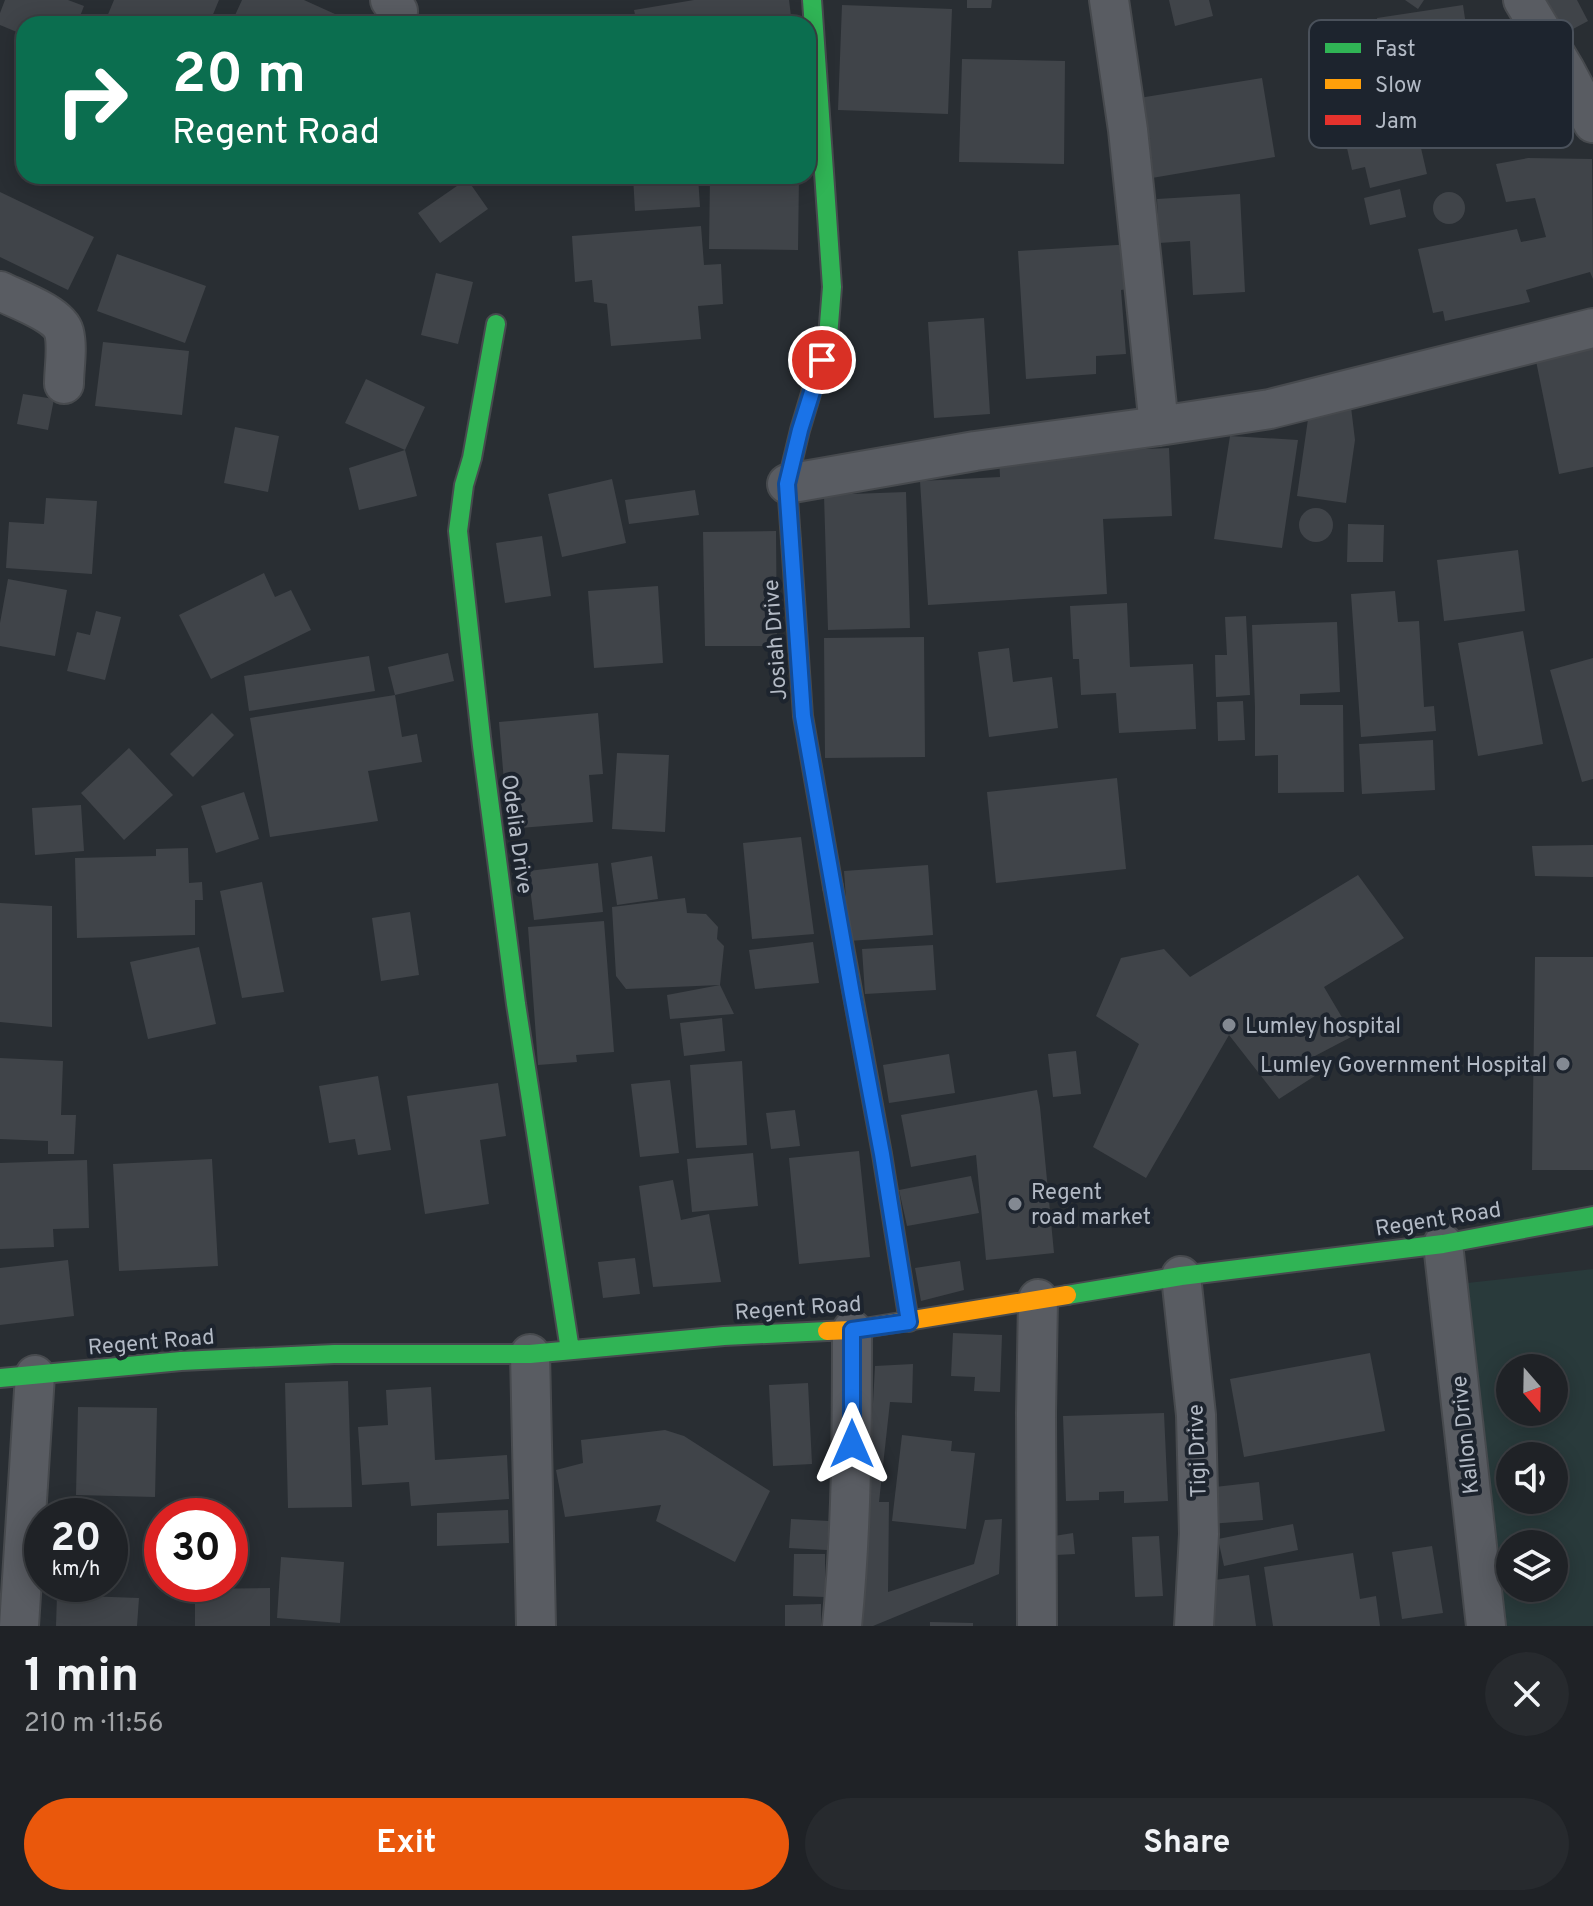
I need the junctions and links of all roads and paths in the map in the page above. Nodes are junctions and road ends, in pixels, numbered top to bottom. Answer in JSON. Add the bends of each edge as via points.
{"nodes":[{"id":1,"x":1109,"y":0,"type":"edge"},
{"id":2,"x":1523,"y":0,"type":"edge"},
{"id":3,"x":1540,"y":20,"type":"edge"},
{"id":4,"x":816,"y":57,"type":"edge"},
{"id":5,"x":1579,"y":64,"type":"edge"},
{"id":6,"x":1593,"y":123,"type":"edge"},
{"id":7,"x":0,"y":291,"type":"edge"},
{"id":8,"x":496,"y":324,"type":"dead end"},
{"id":9,"x":1593,"y":328,"type":"edge"},
{"id":10,"x":64,"y":384,"type":"dead end"},
{"id":11,"x":1159,"y":426,"type":"junction"},
{"id":12,"x":787,"y":484,"type":"junction"},
{"id":13,"x":1593,"y":1216,"type":"edge"},
{"id":14,"x":1443,"y":1244,"type":"junction"},
{"id":15,"x":1181,"y":1276,"type":"junction"},
{"id":16,"x":1038,"y":1299,"type":"junction"},
{"id":17,"x":909,"y":1322,"type":"junction"},
{"id":18,"x":852,"y":1330,"type":"junction"},
{"id":19,"x":570,"y":1350,"type":"junction"},
{"id":20,"x":530,"y":1354,"type":"junction"},
{"id":21,"x":18,"y":1377,"type":"edge"},
{"id":22,"x":19,"y":1626,"type":"edge"},
{"id":23,"x":536,"y":1626,"type":"edge"},
{"id":24,"x":842,"y":1626,"type":"edge"},
{"id":25,"x":1037,"y":1626,"type":"edge"},
{"id":26,"x":1194,"y":1626,"type":"edge"},
{"id":27,"x":1486,"y":1626,"type":"edge"}],
"edges":[{"from":1,"to":11,"type":"street"},
{"from":2,"to":3,"type":"street"},
{"from":4,"to":12,"type":"street","name":"Josiah Drive","via":[[832,287],[828,337]]},
{"from":5,"to":6,"type":"street"},
{"from":7,"to":10,"type":"street","via":[[54,318],[63,328]]},
{"from":8,"to":19,"type":"street","name":"Odelia Drive","via":[[458,531],[512,974]]},
{"from":9,"to":11,"type":"street","via":[[1270,409]]},
{"from":11,"to":12,"type":"street"},
{"from":12,"to":17,"type":"street","name":"Josiah Drive","via":[[803,716]]},
{"from":13,"to":14,"type":"street","name":"Regent Road"},
{"from":14,"to":15,"type":"street","name":"Regent Road"},
{"from":14,"to":27,"type":"street","name":"Kallon Drive"},
{"from":15,"to":16,"type":"street","name":"Regent Road"},
{"from":15,"to":26,"type":"street","name":"Tigi Drive","via":[[1196,1415],[1199,1534]]},
{"from":16,"to":17,"type":"street","name":"Regent Road"},
{"from":16,"to":25,"type":"street"},
{"from":17,"to":18,"type":"street","name":"Regent Road"},
{"from":18,"to":19,"type":"street","name":"Regent Road"},
{"from":18,"to":24,"type":"street","via":[[852,1473]]},
{"from":19,"to":20,"type":"street","name":"Regent Road"},
{"from":20,"to":21,"type":"street","name":"Regent Road","via":[[181,1361]]},
{"from":20,"to":23,"type":"street"},
{"from":21,"to":22,"type":"street"}]}
